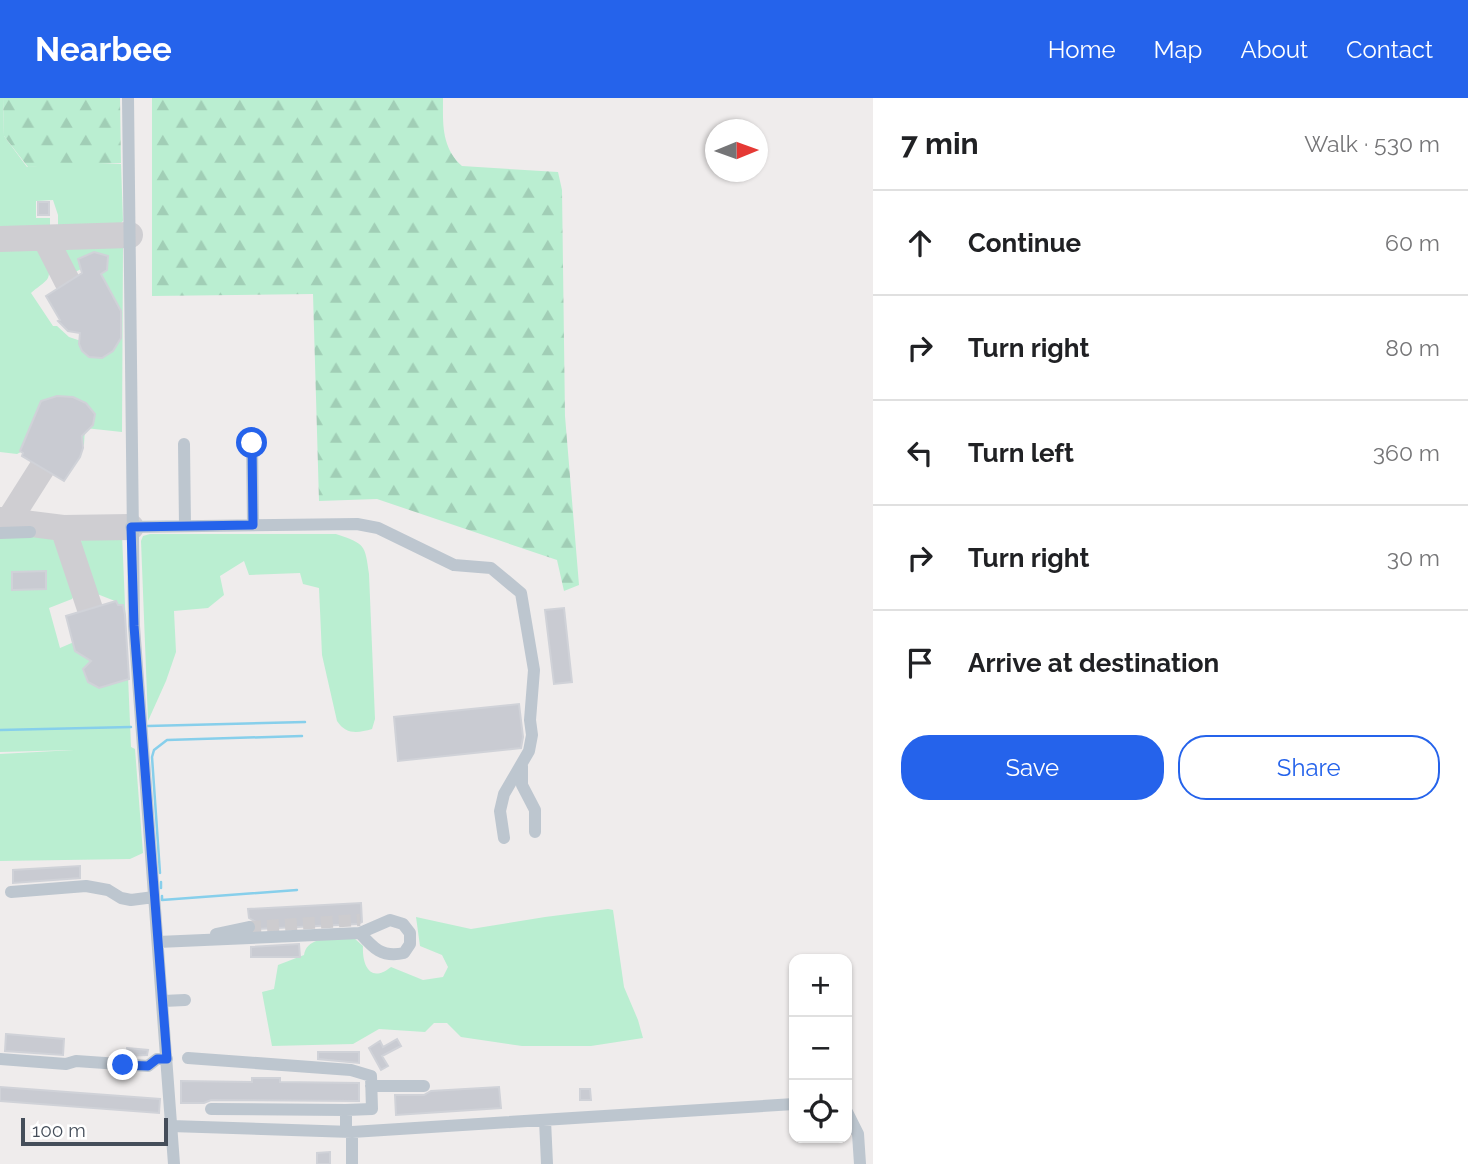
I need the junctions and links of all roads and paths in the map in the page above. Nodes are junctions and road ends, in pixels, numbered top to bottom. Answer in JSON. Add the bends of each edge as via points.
{"nodes":[{"id":1,"x":128,"y":98,"type":"edge"},
{"id":2,"x":252,"y":443,"type":"dead end"},
{"id":3,"x":184,"y":444,"type":"dead end"},
{"id":4,"x":253,"y":525,"type":"junction"},
{"id":5,"x":185,"y":526,"type":"junction"},
{"id":6,"x":131,"y":527,"type":"junction"},
{"id":7,"x":30,"y":532,"type":"dead end"},
{"id":8,"x":0,"y":533,"type":"edge"},
{"id":9,"x":522,"y":763,"type":"junction"},
{"id":10,"x":536,"y":832,"type":"dead end"},
{"id":11,"x":504,"y":838,"type":"dead end"},
{"id":12,"x":11,"y":891,"type":"dead end"},
{"id":13,"x":155,"y":897,"type":"junction"},
{"id":14,"x":249,"y":927,"type":"tunnel mouth"},
{"id":15,"x":360,"y":933,"type":"dead end"},
{"id":16,"x":192,"y":940,"type":"junction"},
{"id":17,"x":158,"y":942,"type":"junction"},
{"id":18,"x":185,"y":1000,"type":"dead end"},
{"id":19,"x":163,"y":1001,"type":"junction"},
{"id":20,"x":188,"y":1058,"type":"dead end"},
{"id":21,"x":0,"y":1059,"type":"edge"},
{"id":22,"x":167,"y":1059,"type":"junction"},
{"id":23,"x":371,"y":1086,"type":"junction"},
{"id":24,"x":424,"y":1086,"type":"dead end"},
{"id":25,"x":789,"y":1104,"type":"edge"},
{"id":26,"x":211,"y":1109,"type":"dead end"},
{"id":27,"x":346,"y":1110,"type":"junction"},
{"id":28,"x":545,"y":1120,"type":"junction"},
{"id":29,"x":852,"y":1122,"type":"edge"},
{"id":30,"x":172,"y":1126,"type":"junction"},
{"id":31,"x":349,"y":1132,"type":"junction"},
{"id":32,"x":174,"y":1164,"type":"edge"},
{"id":33,"x":352,"y":1164,"type":"edge"},
{"id":34,"x":547,"y":1164,"type":"edge"},
{"id":35,"x":860,"y":1164,"type":"edge"}],
"edges":[{"from":1,"to":6,"type":"street"},
{"from":2,"to":4,"type":"street"},
{"from":3,"to":5,"type":"street"},
{"from":4,"to":5,"type":"street"},
{"from":4,"to":9,"type":"street","via":[[378,528],[454,565],[491,568],[521,593],[534,670],[532,735]]},
{"from":5,"to":6,"type":"street"},
{"from":6,"to":13,"type":"street"},
{"from":7,"to":8,"type":"street"},
{"from":9,"to":10,"type":"street","via":[[522,785],[535,810]]},
{"from":9,"to":11,"type":"street","via":[[504,794],[500,811]]},
{"from":12,"to":13,"type":"street","via":[[86,886],[131,900]]},
{"from":13,"to":17,"type":"street"},
{"from":14,"to":16,"type":"street"},
{"from":15,"to":16,"type":"street"},
{"from":16,"to":17,"type":"street"},
{"from":17,"to":19,"type":"street"},
{"from":18,"to":19,"type":"street"},
{"from":19,"to":22,"type":"street"},
{"from":20,"to":23,"type":"street","via":[[351,1070],[371,1076]]},
{"from":21,"to":22,"type":"street","via":[[148,1066]]},
{"from":22,"to":30,"type":"street"},
{"from":23,"to":24,"type":"street"},
{"from":23,"to":27,"type":"street","via":[[372,1109]]},
{"from":25,"to":28,"type":"street"},
{"from":26,"to":27,"type":"street"},
{"from":27,"to":31,"type":"street"},
{"from":28,"to":31,"type":"street"},
{"from":28,"to":34,"type":"street"},
{"from":29,"to":35,"type":"street","via":[[858,1133]]},
{"from":30,"to":31,"type":"street"},
{"from":30,"to":32,"type":"street"},
{"from":31,"to":33,"type":"street"}]}
